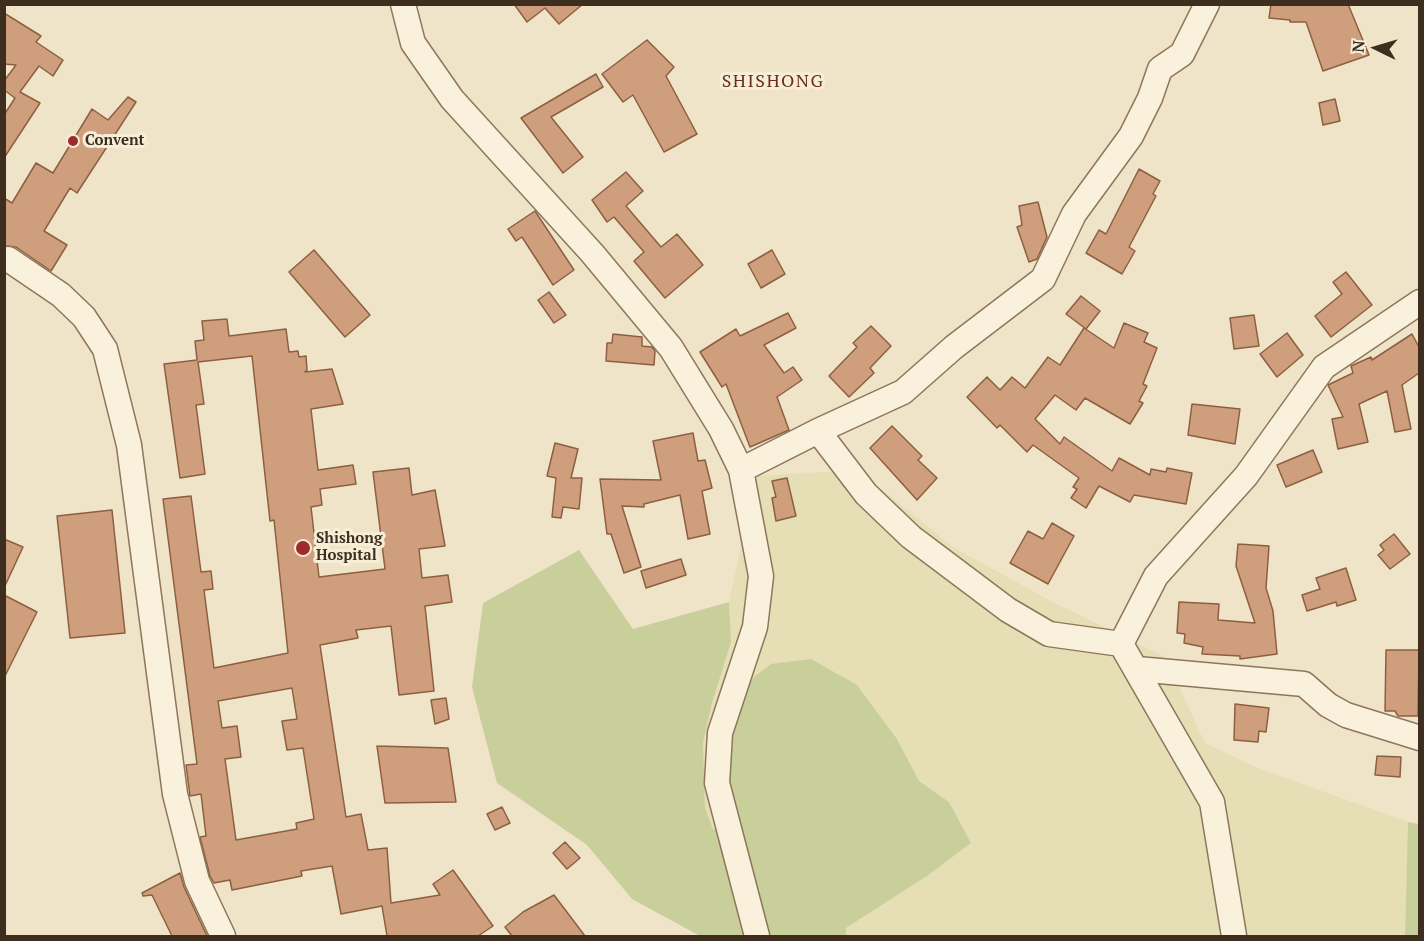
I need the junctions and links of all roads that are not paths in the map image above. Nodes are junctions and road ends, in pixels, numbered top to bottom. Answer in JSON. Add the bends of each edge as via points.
{"nodes":[{"id":1,"x":403,"y":4,"type":"edge"},
{"id":2,"x":1207,"y":4,"type":"edge"},
{"id":3,"x":8,"y":259,"type":"dead end"},
{"id":4,"x":1419,"y":302,"type":"edge"},
{"id":5,"x":818,"y":431,"type":"junction"},
{"id":6,"x":741,"y":470,"type":"junction"},
{"id":7,"x":1121,"y":644,"type":"junction"},
{"id":8,"x":1137,"y":669,"type":"junction"},
{"id":9,"x":1419,"y":738,"type":"edge"},
{"id":10,"x":223,"y":936,"type":"edge"},
{"id":11,"x":757,"y":936,"type":"edge"},
{"id":12,"x":1234,"y":936,"type":"edge"}],
"edges":[{"from":1,"to":6,"type":"street","via":[[413,43],[453,99],[671,348],[721,429]]},
{"from":2,"to":5,"type":"street","via":[[1182,54],[1160,69],[1131,136],[1074,214],[1044,279],[954,347],[903,392]]},
{"from":3,"to":10,"type":"street","via":[[62,295],[84,317],[105,348],[129,446],[175,794],[197,880]]},
{"from":4,"to":7,"type":"street","via":[[1324,367],[1246,476],[1156,576]]},
{"from":5,"to":6,"type":"street"},
{"from":5,"to":7,"type":"street","via":[[866,494],[911,537],[1008,610],[1049,634]]},
{"from":6,"to":11,"type":"street","via":[[761,576],[755,627],[720,733],[717,783]]},
{"from":7,"to":8,"type":"street"},
{"from":8,"to":9,"type":"street","via":[[1304,684],[1346,715]]},
{"from":8,"to":12,"type":"street","via":[[1212,802]]}]}
